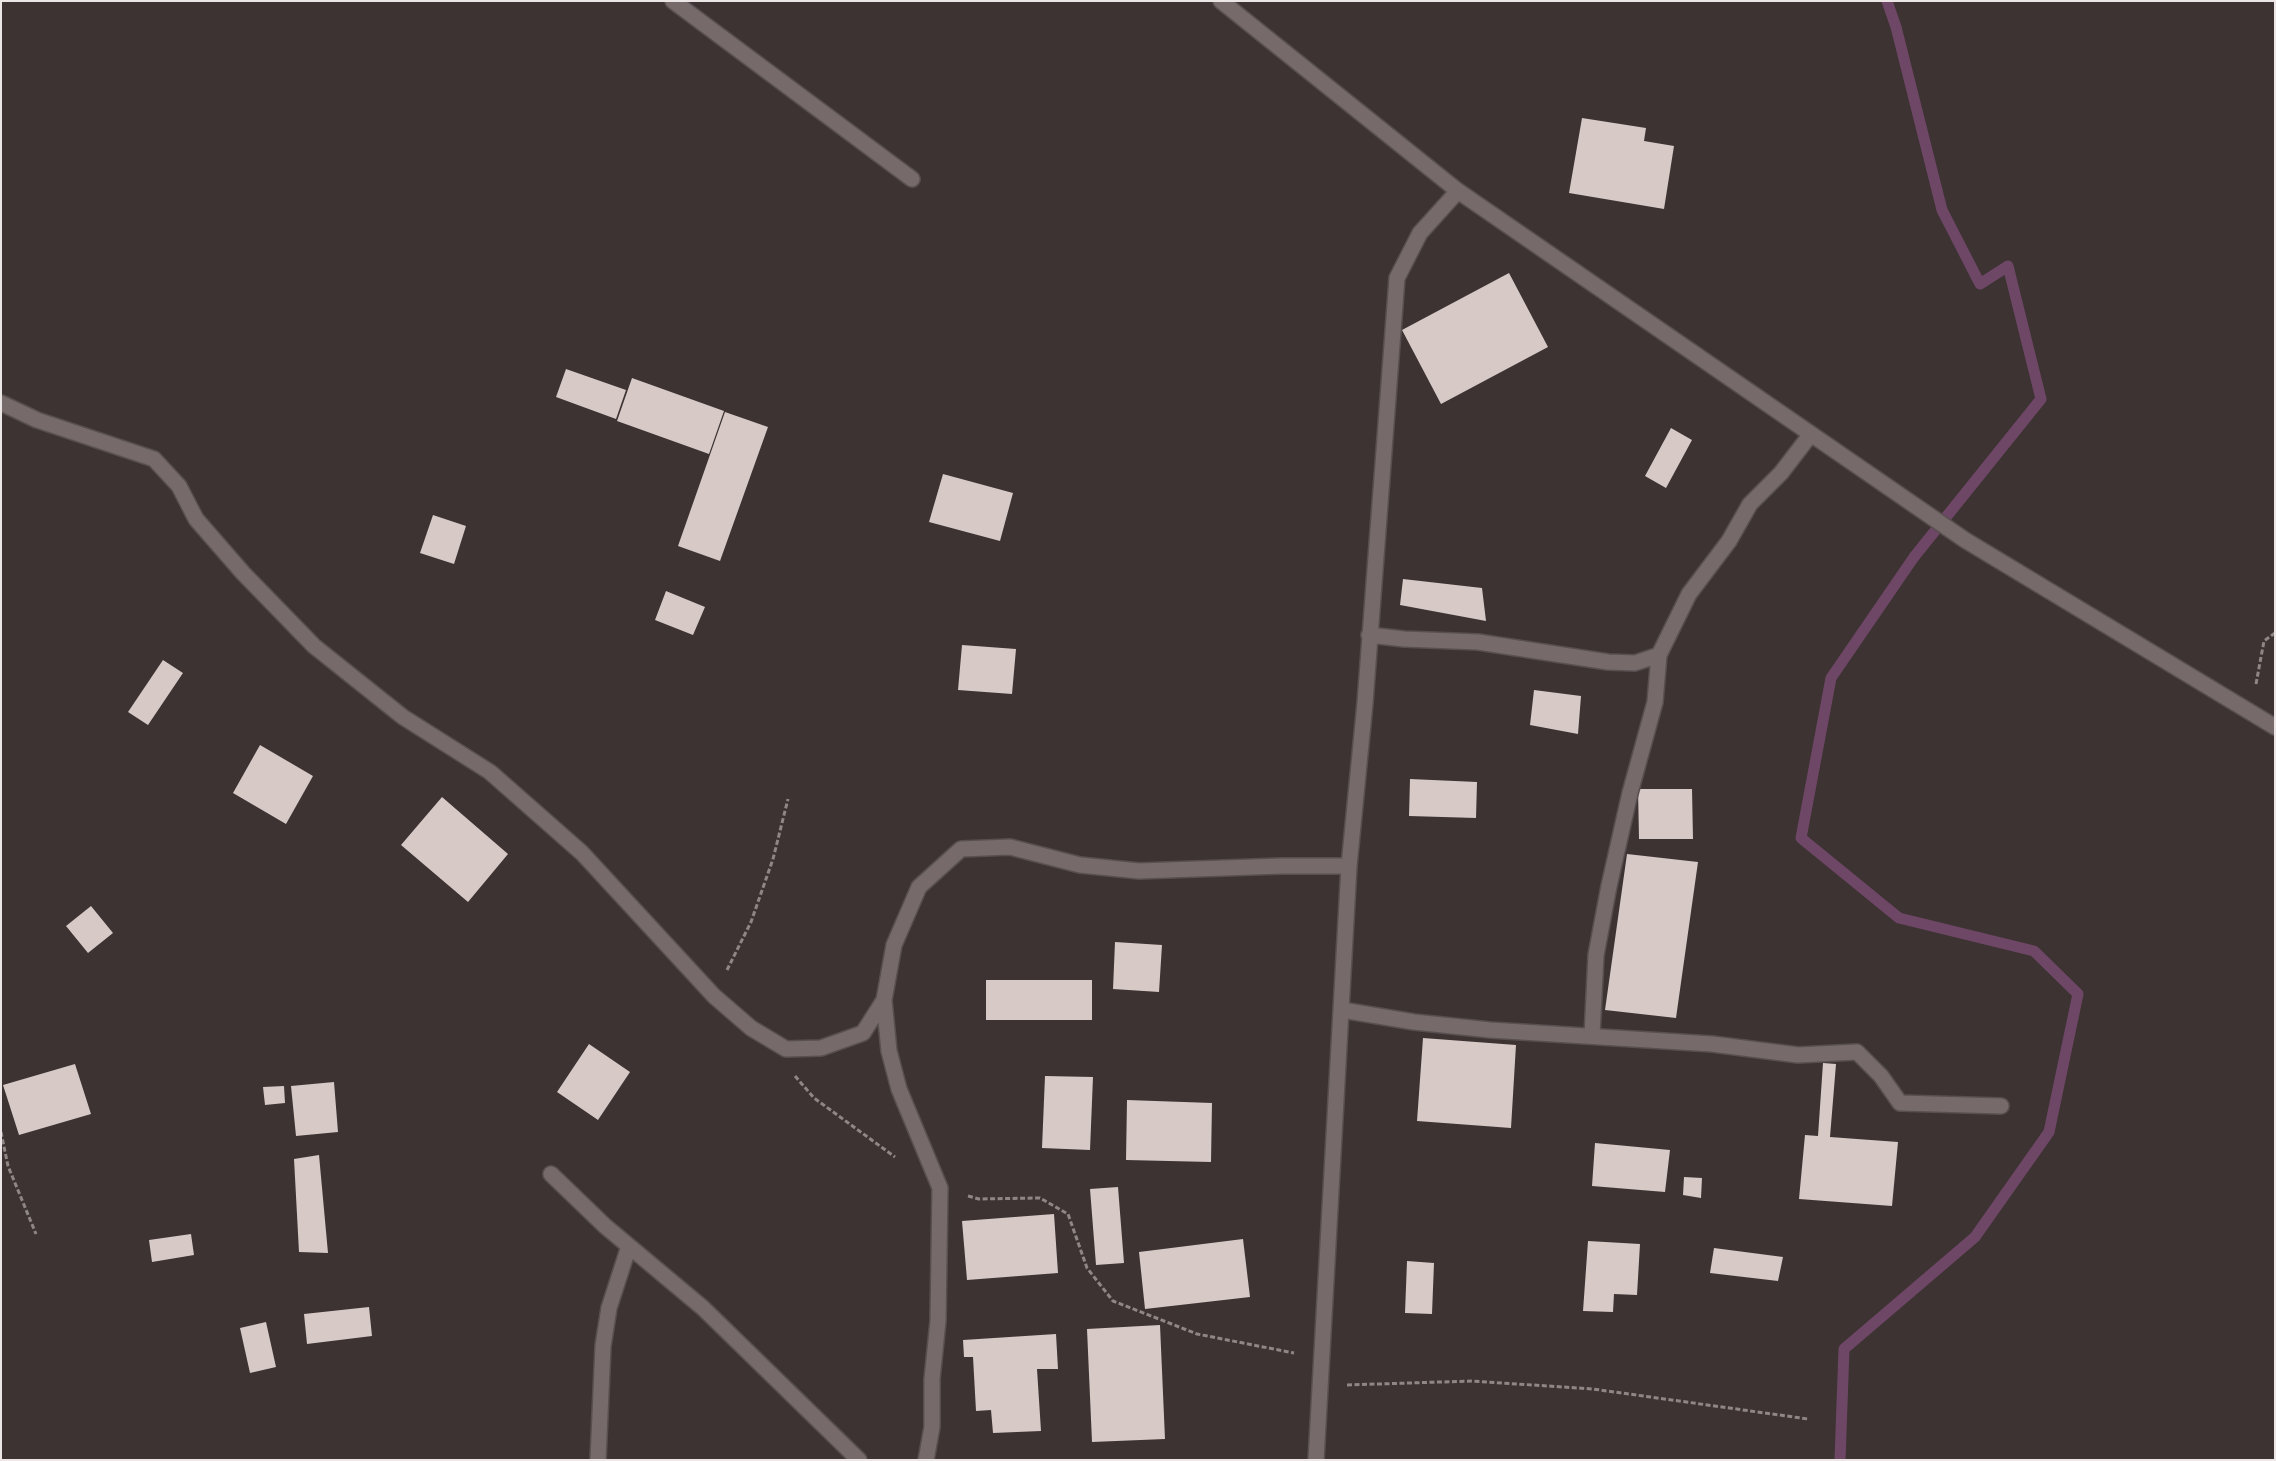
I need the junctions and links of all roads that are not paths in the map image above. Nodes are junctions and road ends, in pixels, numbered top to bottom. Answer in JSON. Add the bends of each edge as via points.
{"nodes":[{"id":1,"x":673,"y":1,"type":"edge"},
{"id":2,"x":1221,"y":1,"type":"edge"},
{"id":3,"x":912,"y":179,"type":"dead end"},
{"id":4,"x":1458,"y":191,"type":"junction"},
{"id":5,"x":1,"y":403,"type":"edge"},
{"id":6,"x":1811,"y":434,"type":"junction"},
{"id":7,"x":1369,"y":635,"type":"junction"},
{"id":8,"x":1659,"y":655,"type":"junction"},
{"id":9,"x":2275,"y":728,"type":"edge"},
{"id":10,"x":1349,"y":866,"type":"junction"},
{"id":11,"x":884,"y":1000,"type":"junction"},
{"id":12,"x":1342,"y":1010,"type":"junction"},
{"id":13,"x":1592,"y":1036,"type":"junction"},
{"id":14,"x":2001,"y":1106,"type":"dead end"},
{"id":15,"x":551,"y":1174,"type":"dead end"},
{"id":16,"x":629,"y":1246,"type":"junction"},
{"id":17,"x":598,"y":1460,"type":"edge"},
{"id":18,"x":859,"y":1460,"type":"edge"},
{"id":19,"x":926,"y":1460,"type":"edge"},
{"id":20,"x":1316,"y":1460,"type":"edge"}],
"edges":[{"from":1,"to":3,"type":"street"},
{"from":2,"to":4,"type":"street"},
{"from":4,"to":6,"type":"street"},
{"from":4,"to":7,"type":"street","via":[[1420,234],[1397,278]]},
{"from":5,"to":11,"type":"street","via":[[37,420],[154,459],[179,486],[196,519],[314,646],[403,717],[490,772],[582,853],[714,996],[751,1028],[786,1049],[821,1048],[863,1034]]},
{"from":6,"to":8,"type":"street","via":[[1781,473],[1750,504],[1728,541],[1689,594]]},
{"from":6,"to":9,"type":"street","via":[[1965,540]]},
{"from":7,"to":8,"type":"street","via":[[1404,640],[1478,642],[1608,662],[1636,663]]},
{"from":7,"to":10,"type":"street"},
{"from":8,"to":13,"type":"street","via":[[1655,702],[1608,886],[1596,955]]},
{"from":10,"to":11,"type":"street","via":[[1139,871],[1080,865],[1010,847],[960,849],[919,887],[894,945]]},
{"from":10,"to":12,"type":"street"},
{"from":11,"to":19,"type":"street","via":[[889,1051],[898,1089],[940,1188],[938,1321],[932,1379],[932,1427]]},
{"from":12,"to":13,"type":"street","via":[[1490,1030]]},
{"from":12,"to":20,"type":"street"},
{"from":13,"to":14,"type":"street","via":[[1712,1044],[1798,1055],[1857,1052],[1881,1076],[1900,1103]]},
{"from":15,"to":16,"type":"street"},
{"from":16,"to":17,"type":"street","via":[[609,1308],[603,1346]]},
{"from":16,"to":18,"type":"street","via":[[703,1308]]}]}
